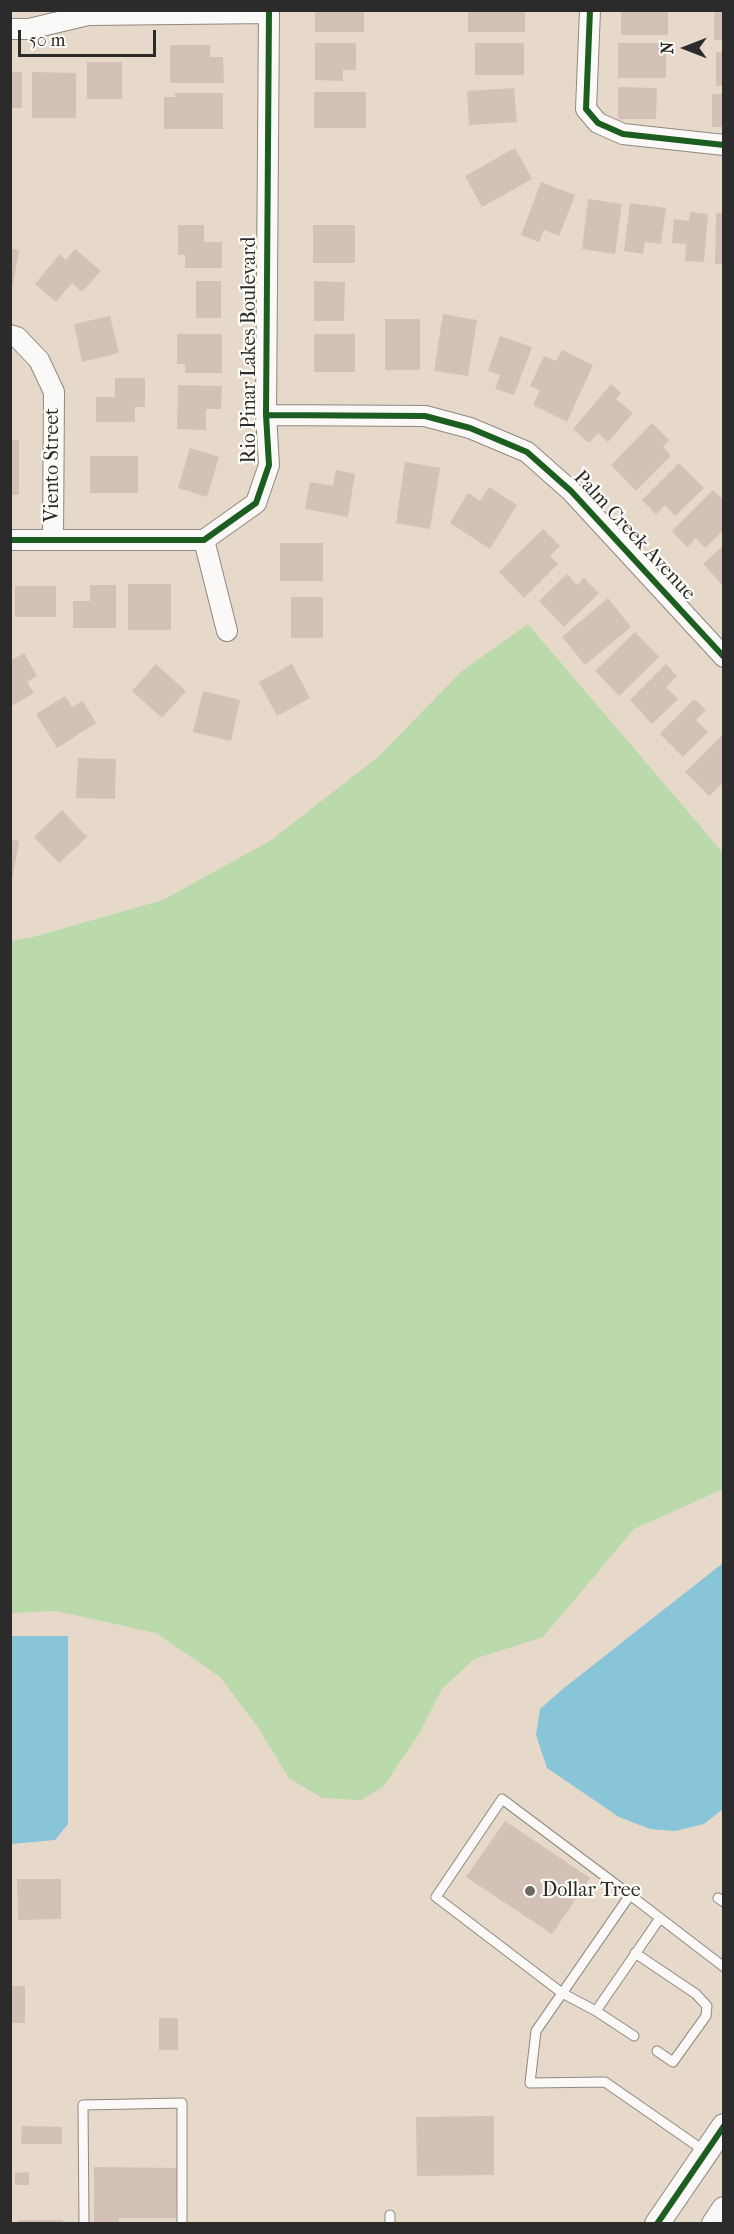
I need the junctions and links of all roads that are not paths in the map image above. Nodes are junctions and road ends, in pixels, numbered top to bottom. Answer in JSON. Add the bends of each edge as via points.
{"nodes":[{"id":1,"x":590,"y":10,"type":"edge"},
{"id":2,"x":269,"y":12,"type":"edge"},
{"id":3,"x":23,"y":23,"type":"edge"},
{"id":4,"x":723,"y":145,"type":"edge"},
{"id":5,"x":10,"y":335,"type":"edge"},
{"id":6,"x":266,"y":415,"type":"junction"},
{"id":7,"x":10,"y":540,"type":"edge"},
{"id":8,"x":53,"y":540,"type":"junction"},
{"id":9,"x":204,"y":540,"type":"junction"},
{"id":10,"x":226,"y":631,"type":"dead end"},
{"id":11,"x":723,"y":657,"type":"edge"},
{"id":12,"x":630,"y":1895,"type":"junction"},
{"id":13,"x":660,"y":1918,"type":"junction"},
{"id":14,"x":635,"y":1953,"type":"junction"},
{"id":15,"x":723,"y":1967,"type":"edge"},
{"id":16,"x":562,"y":1993,"type":"junction"},
{"id":17,"x":596,"y":2010,"type":"junction"},
{"id":18,"x":634,"y":2036,"type":"dead end"},
{"id":19,"x":657,"y":2051,"type":"dead end"},
{"id":20,"x":723,"y":2126,"type":"edge"},
{"id":21,"x":706,"y":2152,"type":"junction"},
{"id":22,"x":723,"y":2209,"type":"edge"},
{"id":23,"x":84,"y":2223,"type":"edge"},
{"id":24,"x":182,"y":2223,"type":"edge"},
{"id":25,"x":657,"y":2223,"type":"edge"},
{"id":26,"x":714,"y":2223,"type":"edge"}],
"edges":[{"from":1,"to":4,"type":"street","via":[[586,109],[598,123],[623,134]]},
{"from":2,"to":3,"type":"street","via":[[88,15]]},
{"from":2,"to":6,"type":"street","name":"Rio Pinar Lakes Boulevard"},
{"from":5,"to":8,"type":"street","name":"Viento Street","via":[[17,337],[39,360],[54,392]]},
{"from":6,"to":9,"type":"street","name":"Rio Pinar Lakes Boulevard","via":[[269,465],[256,504]]},
{"from":6,"to":11,"type":"street","name":"Palm Creek Avenue","via":[[425,416],[470,428],[527,452],[571,491]]},
{"from":7,"to":8,"type":"street"},
{"from":8,"to":9,"type":"street"},
{"from":9,"to":10,"type":"street"},
{"from":12,"to":13,"type":"lane"},
{"from":12,"to":16,"type":"lane"},
{"from":12,"to":16,"type":"lane","via":[[502,1799],[436,1897]]},
{"from":13,"to":14,"type":"lane"},
{"from":13,"to":15,"type":"lane"},
{"from":14,"to":17,"type":"lane"},
{"from":14,"to":19,"type":"lane","via":[[696,1994],[707,2006],[706,2016],[673,2062]]},
{"from":16,"to":17,"type":"lane"},
{"from":16,"to":21,"type":"lane","via":[[536,2031],[530,2083],[605,2082]]},
{"from":17,"to":18,"type":"lane"},
{"from":20,"to":21,"type":"street"},
{"from":21,"to":25,"type":"street"},
{"from":22,"to":26,"type":"street"},
{"from":23,"to":24,"type":"lane","via":[[83,2105],[182,2103]]}]}
